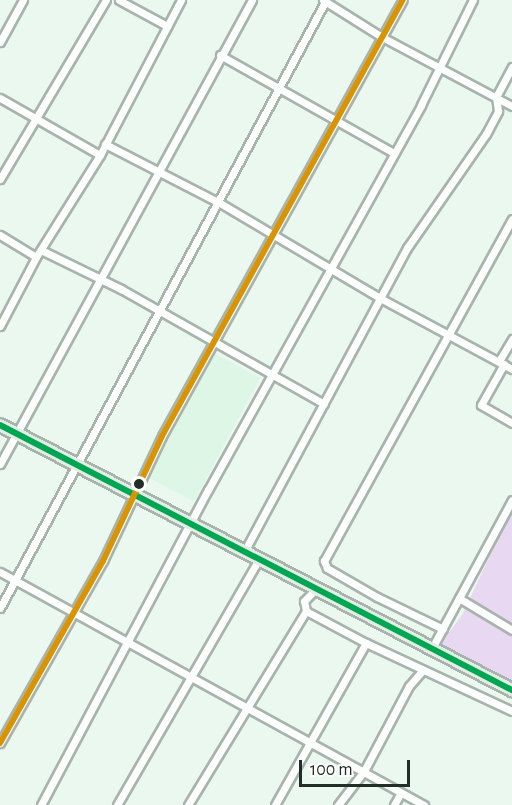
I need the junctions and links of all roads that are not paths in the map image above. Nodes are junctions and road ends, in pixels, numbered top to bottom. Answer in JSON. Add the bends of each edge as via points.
{"nodes":[{"id":1,"x":23,"y":0,"type":"edge"},
{"id":2,"x":106,"y":0,"type":"edge"},
{"id":3,"x":119,"y":0,"type":"edge"},
{"id":4,"x":181,"y":0,"type":"edge"},
{"id":5,"x":252,"y":0,"type":"edge"},
{"id":6,"x":325,"y":0,"type":"edge"},
{"id":7,"x":403,"y":0,"type":"edge"},
{"id":8,"x":473,"y":0,"type":"edge"},
{"id":9,"x":167,"y":26,"type":"junction"},
{"id":10,"x":382,"y":37,"type":"junction"},
{"id":11,"x":0,"y":42,"type":"edge"},
{"id":12,"x":220,"y":55,"type":"junction"},
{"id":13,"x":439,"y":66,"type":"junction"},
{"id":14,"x":512,"y":67,"type":"edge"},
{"id":15,"x":278,"y":89,"type":"junction"},
{"id":16,"x":496,"y":97,"type":"junction"},
{"id":17,"x":0,"y":98,"type":"edge"},
{"id":18,"x":512,"y":106,"type":"edge"},
{"id":19,"x":38,"y":119,"type":"junction"},
{"id":20,"x":338,"y":120,"type":"junction"},
{"id":21,"x":105,"y":144,"type":"junction"},
{"id":22,"x":394,"y":153,"type":"junction"},
{"id":23,"x":100,"y":155,"type":"junction"},
{"id":24,"x":160,"y":172,"type":"junction"},
{"id":25,"x":0,"y":179,"type":"edge"},
{"id":26,"x":220,"y":203,"type":"junction"},
{"id":27,"x":512,"y":219,"type":"edge"},
{"id":28,"x":273,"y":234,"type":"junction"},
{"id":29,"x":0,"y":235,"type":"edge"},
{"id":30,"x":41,"y":250,"type":"junction"},
{"id":31,"x":36,"y":257,"type":"junction"},
{"id":32,"x":329,"y":269,"type":"junction"},
{"id":33,"x":100,"y":280,"type":"junction"},
{"id":34,"x":380,"y":298,"type":"junction"},
{"id":35,"x":158,"y":310,"type":"junction"},
{"id":36,"x":0,"y":326,"type":"edge"},
{"id":37,"x":449,"y":333,"type":"junction"},
{"id":38,"x":512,"y":339,"type":"edge"},
{"id":39,"x":215,"y":344,"type":"junction"},
{"id":40,"x":502,"y":363,"type":"junction"},
{"id":41,"x":512,"y":369,"type":"edge"},
{"id":42,"x":274,"y":375,"type":"junction"},
{"id":43,"x":324,"y":404,"type":"junction"},
{"id":44,"x":512,"y":423,"type":"edge"},
{"id":45,"x":0,"y":425,"type":"edge"},
{"id":46,"x":16,"y":432,"type":"junction"},
{"id":47,"x":3,"y":449,"type":"edge"},
{"id":48,"x":76,"y":462,"type":"junction"},
{"id":49,"x":0,"y":464,"type":"edge"},
{"id":50,"x":134,"y":492,"type":"junction"},
{"id":51,"x":512,"y":500,"type":"edge"},
{"id":52,"x":193,"y":524,"type":"junction"},
{"id":53,"x":245,"y":550,"type":"junction"},
{"id":54,"x":260,"y":557,"type":"junction"},
{"id":55,"x":0,"y":572,"type":"edge"},
{"id":56,"x":16,"y":581,"type":"junction"},
{"id":57,"x":317,"y":588,"type":"junction"},
{"id":58,"x":459,"y":598,"type":"junction"},
{"id":59,"x":0,"y":609,"type":"edge"},
{"id":60,"x":306,"y":611,"type":"junction"},
{"id":61,"x":75,"y":612,"type":"junction"},
{"id":62,"x":443,"y":629,"type":"junction"},
{"id":63,"x":512,"y":630,"type":"edge"},
{"id":64,"x":131,"y":641,"type":"junction"},
{"id":65,"x":366,"y":643,"type":"junction"},
{"id":66,"x":432,"y":648,"type":"junction"},
{"id":67,"x":423,"y":670,"type":"junction"},
{"id":68,"x":189,"y":677,"type":"junction"},
{"id":69,"x":512,"y":690,"type":"edge"},
{"id":70,"x":246,"y":708,"type":"junction"},
{"id":71,"x":512,"y":711,"type":"edge"},
{"id":72,"x":312,"y":741,"type":"junction"},
{"id":73,"x":0,"y":743,"type":"edge"},
{"id":74,"x":364,"y":771,"type":"junction"},
{"id":75,"x":400,"y":794,"type":"junction"},
{"id":76,"x":41,"y":805,"type":"edge"},
{"id":77,"x":117,"y":805,"type":"edge"},
{"id":78,"x":188,"y":805,"type":"edge"},
{"id":79,"x":275,"y":805,"type":"edge"},
{"id":80,"x":338,"y":805,"type":"edge"},
{"id":81,"x":393,"y":805,"type":"edge"},
{"id":82,"x":424,"y":805,"type":"edge"}],
"edges":[{"from":1,"to":11,"type":"street"},
{"from":2,"to":19,"type":"street"},
{"from":3,"to":9,"type":"street"},
{"from":4,"to":9,"type":"street"},
{"from":5,"to":12,"type":"street"},
{"from":6,"to":10,"type":"street"},
{"from":6,"to":15,"type":"street"},
{"from":7,"to":10,"type":"street"},
{"from":8,"to":13,"type":"street"},
{"from":9,"to":21,"type":"street"},
{"from":10,"to":13,"type":"street"},
{"from":10,"to":20,"type":"street"},
{"from":12,"to":15,"type":"street"},
{"from":12,"to":24,"type":"street"},
{"from":13,"to":16,"type":"street"},
{"from":13,"to":22,"type":"street"},
{"from":14,"to":16,"type":"street"},
{"from":15,"to":20,"type":"street"},
{"from":15,"to":26,"type":"street"},
{"from":16,"to":18,"type":"street"},
{"from":16,"to":34,"type":"street","via":[[498,111],[482,141],[407,248]]},
{"from":17,"to":19,"type":"street"},
{"from":19,"to":23,"type":"street"},
{"from":19,"to":25,"type":"street"},
{"from":20,"to":22,"type":"street"},
{"from":20,"to":28,"type":"street"},
{"from":21,"to":23,"type":"street"},
{"from":21,"to":24,"type":"street"},
{"from":22,"to":32,"type":"street"},
{"from":23,"to":30,"type":"street"},
{"from":24,"to":26,"type":"street"},
{"from":24,"to":33,"type":"street"},
{"from":26,"to":28,"type":"street"},
{"from":26,"to":35,"type":"street"},
{"from":27,"to":37,"type":"street"},
{"from":28,"to":32,"type":"street"},
{"from":28,"to":39,"type":"street"},
{"from":29,"to":31,"type":"street"},
{"from":30,"to":31,"type":"street"},
{"from":30,"to":33,"type":"street"},
{"from":31,"to":36,"type":"street"},
{"from":32,"to":34,"type":"street"},
{"from":32,"to":42,"type":"street"},
{"from":33,"to":35,"type":"street"},
{"from":33,"to":46,"type":"street"},
{"from":34,"to":37,"type":"street"},
{"from":34,"to":43,"type":"street"},
{"from":35,"to":39,"type":"street"},
{"from":35,"to":48,"type":"street"},
{"from":37,"to":40,"type":"street"},
{"from":37,"to":62,"type":"street","via":[[324,561],[327,568]]},
{"from":38,"to":40,"type":"street"},
{"from":39,"to":42,"type":"street"},
{"from":39,"to":50,"type":"street"},
{"from":40,"to":41,"type":"street"},
{"from":40,"to":44,"type":"street","via":[[481,405]]},
{"from":42,"to":43,"type":"street"},
{"from":42,"to":52,"type":"street","via":[[208,490]]},
{"from":43,"to":53,"type":"street"},
{"from":45,"to":46,"type":"highway"},
{"from":46,"to":47,"type":"street"},
{"from":46,"to":48,"type":"highway"},
{"from":47,"to":49,"type":"street"},
{"from":48,"to":50,"type":"highway"},
{"from":48,"to":56,"type":"street"},
{"from":50,"to":52,"type":"highway"},
{"from":50,"to":61,"type":"street"},
{"from":51,"to":58,"type":"street"},
{"from":52,"to":53,"type":"highway"},
{"from":52,"to":64,"type":"street"},
{"from":53,"to":54,"type":"highway"},
{"from":54,"to":57,"type":"highway"},
{"from":54,"to":68,"type":"street"},
{"from":55,"to":56,"type":"street"},
{"from":56,"to":59,"type":"street"},
{"from":56,"to":61,"type":"street"},
{"from":57,"to":60,"type":"street","via":[[304,601]]},
{"from":57,"to":66,"type":"highway"},
{"from":58,"to":62,"type":"street"},
{"from":58,"to":63,"type":"street"},
{"from":60,"to":65,"type":"street"},
{"from":60,"to":70,"type":"street"},
{"from":61,"to":64,"type":"street"},
{"from":61,"to":73,"type":"street"},
{"from":62,"to":66,"type":"street"},
{"from":64,"to":68,"type":"street"},
{"from":64,"to":76,"type":"street"},
{"from":65,"to":67,"type":"street"},
{"from":65,"to":72,"type":"street"},
{"from":66,"to":69,"type":"highway"},
{"from":67,"to":71,"type":"street"},
{"from":67,"to":74,"type":"street","via":[[409,687]]},
{"from":68,"to":70,"type":"street"},
{"from":68,"to":77,"type":"street"},
{"from":70,"to":72,"type":"street"},
{"from":70,"to":78,"type":"street"},
{"from":72,"to":74,"type":"street"},
{"from":72,"to":79,"type":"street"},
{"from":74,"to":75,"type":"street"},
{"from":74,"to":80,"type":"street"},
{"from":75,"to":81,"type":"street"},
{"from":75,"to":82,"type":"street"}]}
